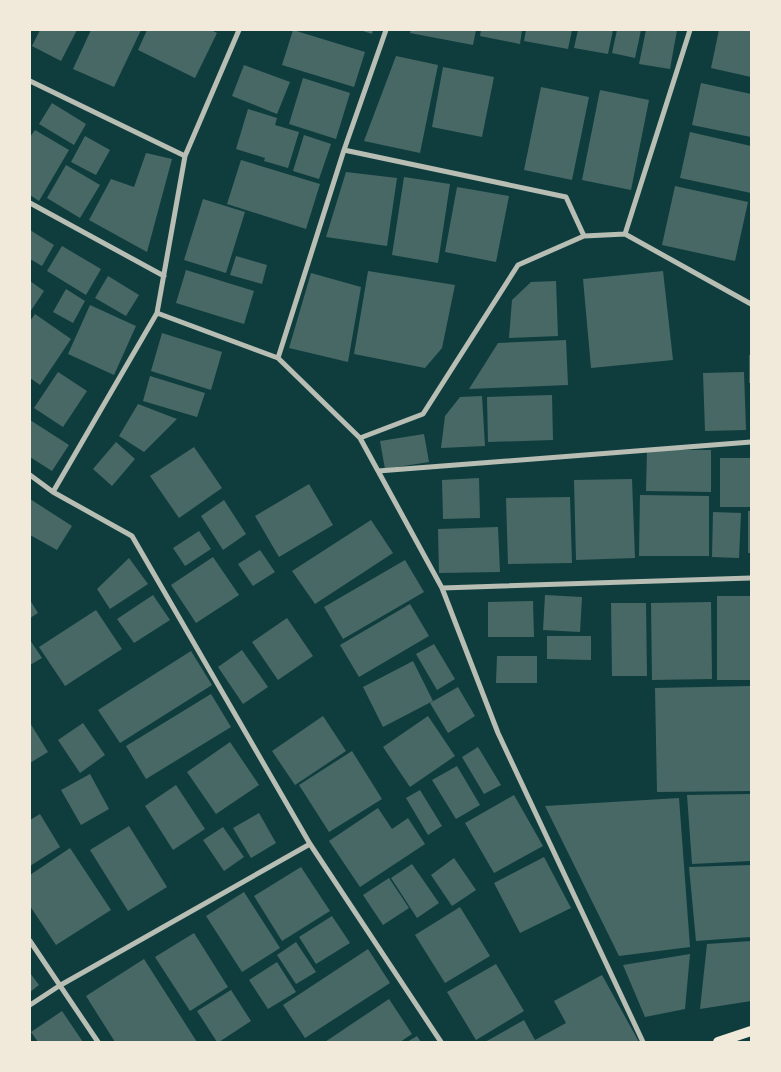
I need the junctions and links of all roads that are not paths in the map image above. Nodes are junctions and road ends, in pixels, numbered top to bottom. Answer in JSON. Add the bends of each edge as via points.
{"nodes":[{"id":1,"x":239,"y":30,"type":"edge"},
{"id":2,"x":386,"y":30,"type":"edge"},
{"id":3,"x":690,"y":30,"type":"edge"},
{"id":4,"x":30,"y":80,"type":"edge"},
{"id":5,"x":344,"y":150,"type":"junction"},
{"id":6,"x":185,"y":156,"type":"junction"},
{"id":7,"x":30,"y":202,"type":"edge"},
{"id":8,"x":625,"y":234,"type":"junction"},
{"id":9,"x":584,"y":236,"type":"junction"},
{"id":10,"x":164,"y":276,"type":"junction"},
{"id":11,"x":751,"y":304,"type":"edge"},
{"id":12,"x":157,"y":313,"type":"junction"},
{"id":13,"x":278,"y":358,"type":"junction"},
{"id":14,"x":360,"y":438,"type":"junction"},
{"id":15,"x":751,"y":442,"type":"edge"},
{"id":16,"x":378,"y":471,"type":"junction"},
{"id":17,"x":30,"y":475,"type":"edge"},
{"id":18,"x":53,"y":492,"type":"junction"},
{"id":19,"x":751,"y":578,"type":"edge"},
{"id":20,"x":442,"y":588,"type":"junction"},
{"id":21,"x":310,"y":844,"type":"junction"},
{"id":22,"x":30,"y":941,"type":"edge"},
{"id":23,"x":59,"y":986,"type":"junction"},
{"id":24,"x":30,"y":1005,"type":"edge"},
{"id":25,"x":751,"y":1031,"type":"edge"},
{"id":26,"x":98,"y":1042,"type":"edge"},
{"id":27,"x":440,"y":1042,"type":"edge"},
{"id":28,"x":643,"y":1042,"type":"edge"},
{"id":29,"x":718,"y":1042,"type":"edge"}],
"edges":[{"from":1,"to":6,"type":"street"},
{"from":2,"to":5,"type":"street"},
{"from":3,"to":8,"type":"street"},
{"from":4,"to":6,"type":"street"},
{"from":5,"to":9,"type":"street","via":[[566,197]]},
{"from":5,"to":13,"type":"street"},
{"from":6,"to":10,"type":"street"},
{"from":7,"to":10,"type":"street"},
{"from":8,"to":9,"type":"street"},
{"from":8,"to":11,"type":"street"},
{"from":9,"to":14,"type":"street","via":[[518,264],[423,414]]},
{"from":10,"to":12,"type":"street"},
{"from":12,"to":13,"type":"street"},
{"from":12,"to":18,"type":"street"},
{"from":13,"to":14,"type":"street"},
{"from":14,"to":16,"type":"street"},
{"from":15,"to":16,"type":"street"},
{"from":16,"to":20,"type":"street"},
{"from":17,"to":18,"type":"street"},
{"from":18,"to":21,"type":"street","via":[[132,536]]},
{"from":19,"to":20,"type":"street"},
{"from":20,"to":28,"type":"street","via":[[498,734]]},
{"from":21,"to":23,"type":"street"},
{"from":21,"to":27,"type":"street"},
{"from":22,"to":23,"type":"street"},
{"from":23,"to":24,"type":"street"},
{"from":23,"to":26,"type":"street"},
{"from":25,"to":29,"type":"main road"}]}
